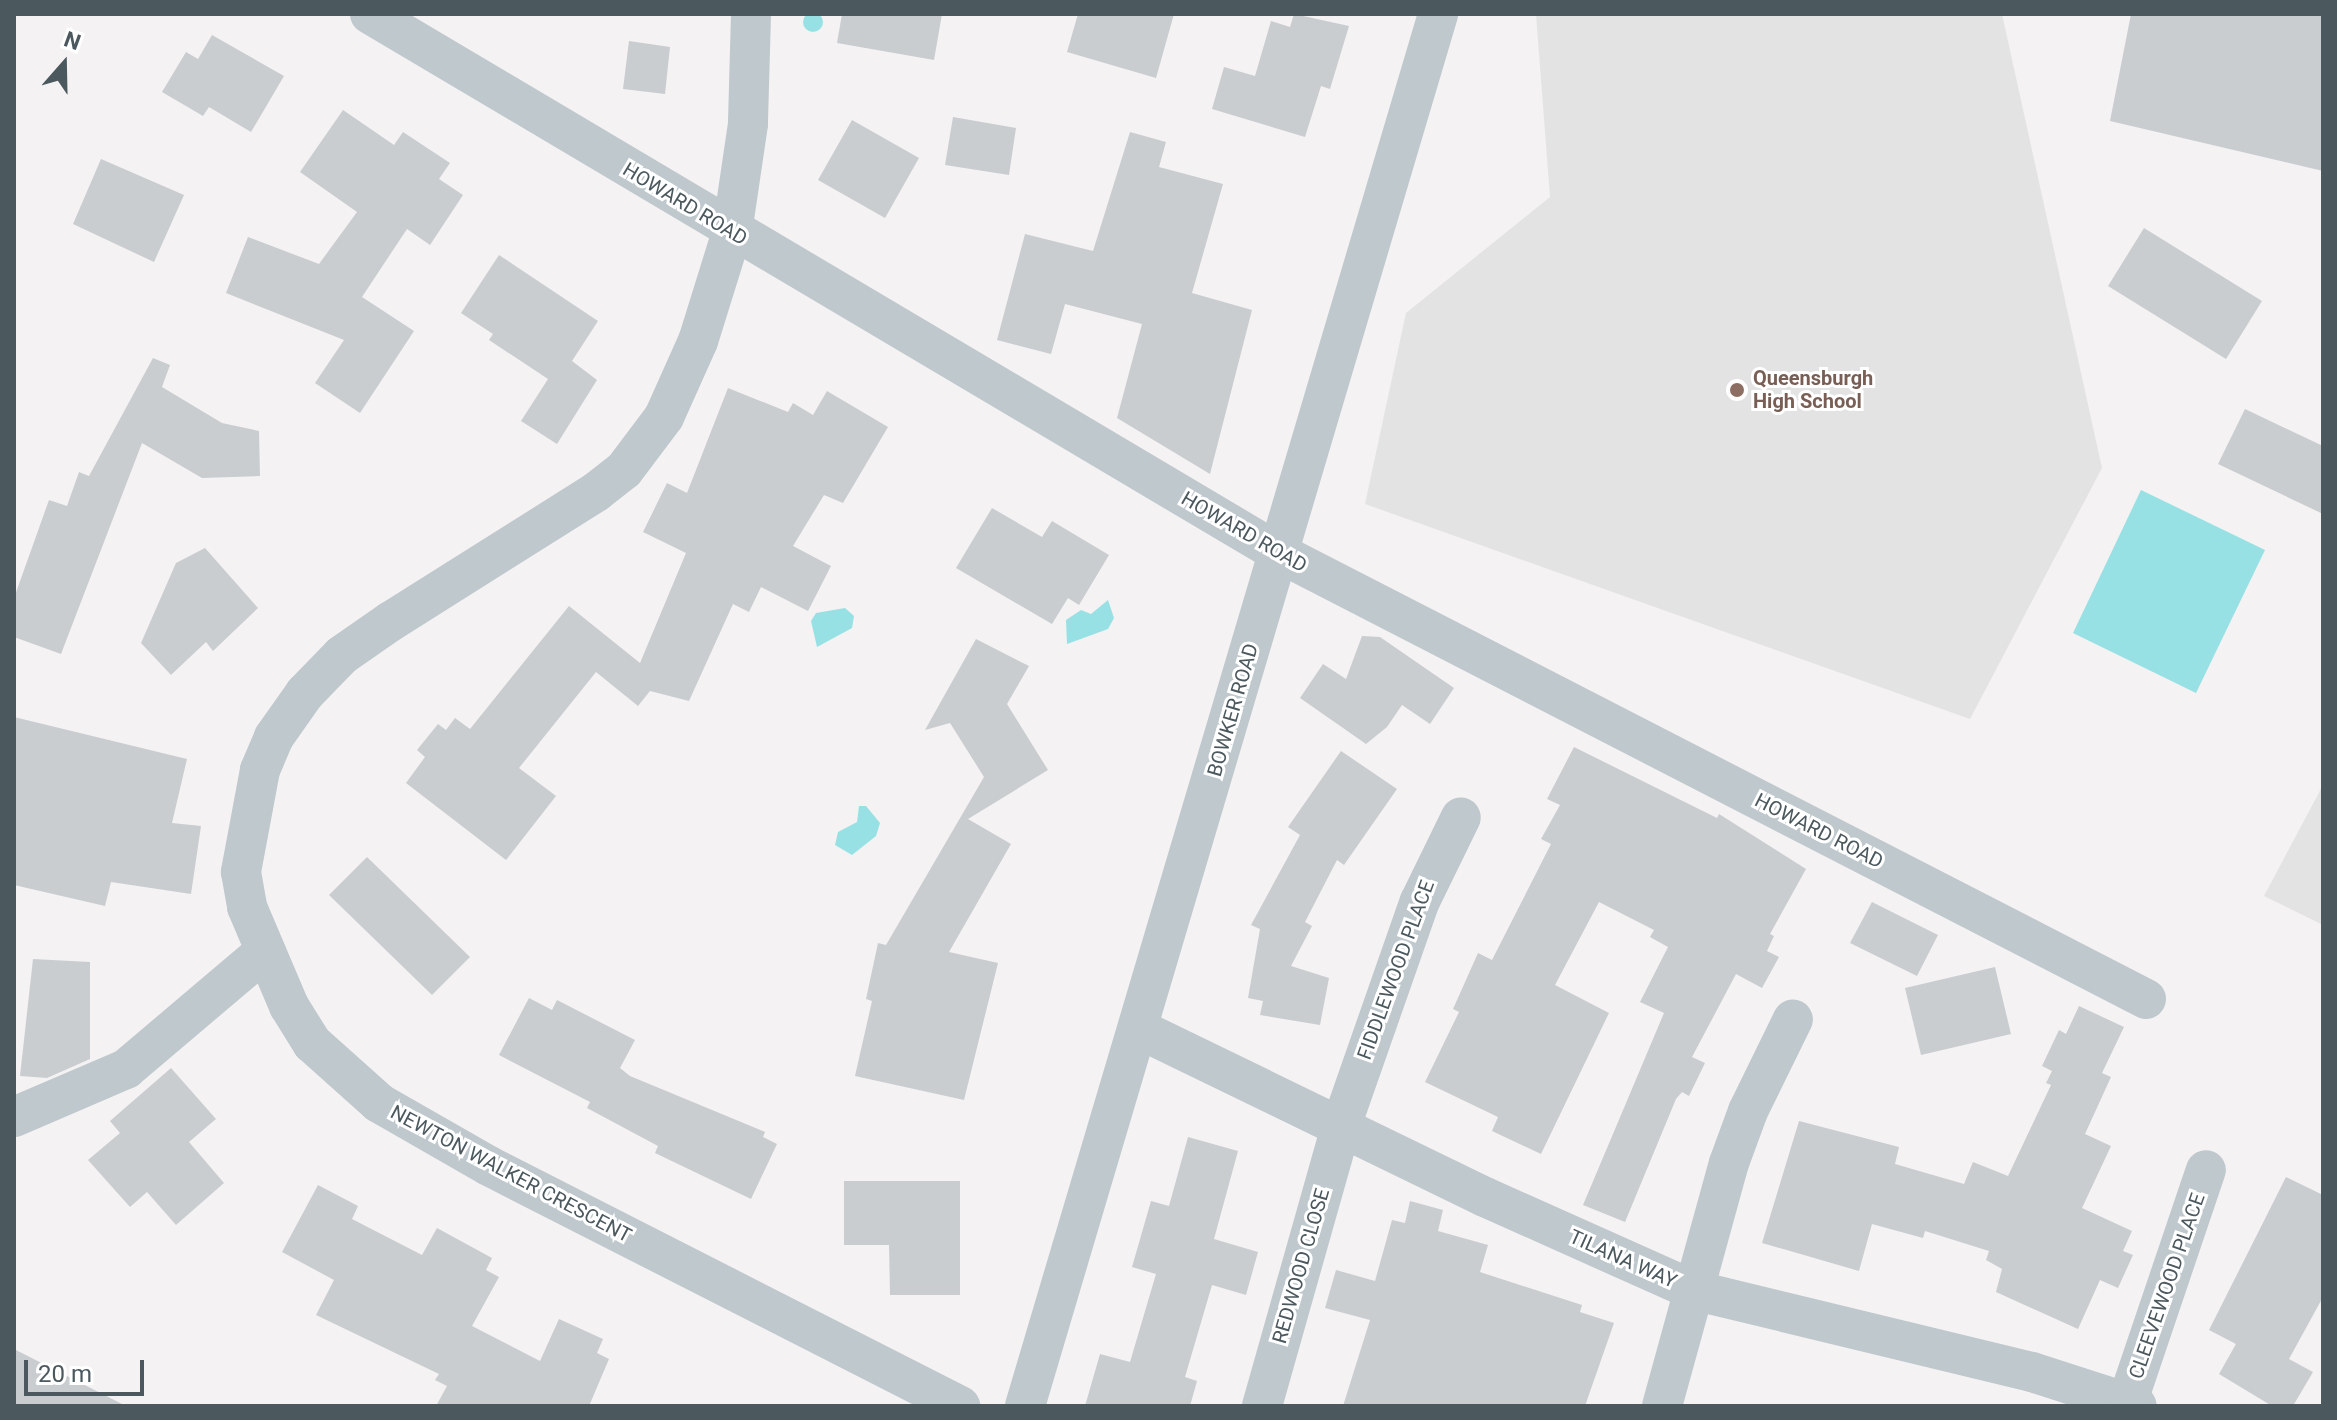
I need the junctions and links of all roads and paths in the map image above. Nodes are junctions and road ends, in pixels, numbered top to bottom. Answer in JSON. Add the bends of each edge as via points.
{"nodes":[{"id":1,"x":370,"y":14,"type":"edge"},
{"id":2,"x":751,"y":14,"type":"edge"},
{"id":3,"x":1438,"y":14,"type":"edge"},
{"id":4,"x":732,"y":232,"type":"junction"},
{"id":5,"x":1279,"y":553,"type":"junction"},
{"id":6,"x":1461,"y":817,"type":"dead end"},
{"id":7,"x":264,"y":952,"type":"junction"},
{"id":8,"x":2146,"y":999,"type":"dead end"},
{"id":9,"x":1793,"y":1019,"type":"dead end"},
{"id":10,"x":1139,"y":1029,"type":"junction"},
{"id":11,"x":14,"y":1117,"type":"edge"},
{"id":12,"x":1341,"y":1126,"type":"junction"},
{"id":13,"x":2206,"y":1170,"type":"dead end"},
{"id":14,"x":1693,"y":1290,"type":"junction"},
{"id":15,"x":2130,"y":1404,"type":"edge"},
{"id":16,"x":960,"y":1406,"type":"edge"},
{"id":17,"x":1025,"y":1406,"type":"edge"},
{"id":18,"x":1262,"y":1406,"type":"edge"},
{"id":19,"x":1662,"y":1406,"type":"edge"}],
"edges":[{"from":1,"to":4,"type":"street","name":"HOWARD ROAD"},
{"from":2,"to":4,"type":"street","name":"NEWTON WALKER CRESCENT","via":[[748,124]]},
{"from":3,"to":5,"type":"street","name":"BOWKER ROAD"},
{"from":4,"to":5,"type":"street","name":"HOWARD ROAD"},
{"from":4,"to":7,"type":"street","name":"NEWTON WALKER CRESCENT","via":[[680,386],[624,470],[342,655],[289,713],[260,770],[241,872]]},
{"from":5,"to":8,"type":"street","name":"HOWARD ROAD"},
{"from":5,"to":10,"type":"street","name":"BOWKER ROAD"},
{"from":6,"to":12,"type":"street","name":"FIDDLEWOOD PLACE","via":[[1420,901]]},
{"from":7,"to":11,"type":"street","via":[[126,1069]]},
{"from":7,"to":16,"type":"street","name":"NEWTON WALKER CRESCENT","via":[[312,1043],[379,1103],[489,1166]]},
{"from":9,"to":14,"type":"street","via":[[1748,1111]]},
{"from":10,"to":12,"type":"street","name":"TILANA WAY"},
{"from":10,"to":17,"type":"street","name":"BOWKER ROAD"},
{"from":12,"to":14,"type":"street","name":"TILANA WAY"},
{"from":12,"to":18,"type":"street","name":"REDWOOD CLOSE"},
{"from":13,"to":15,"type":"street","name":"CLEEVEWOOD PLACE"},
{"from":14,"to":15,"type":"street","name":"TILANA WAY","via":[[2032,1372]]},
{"from":14,"to":19,"type":"street"}]}
